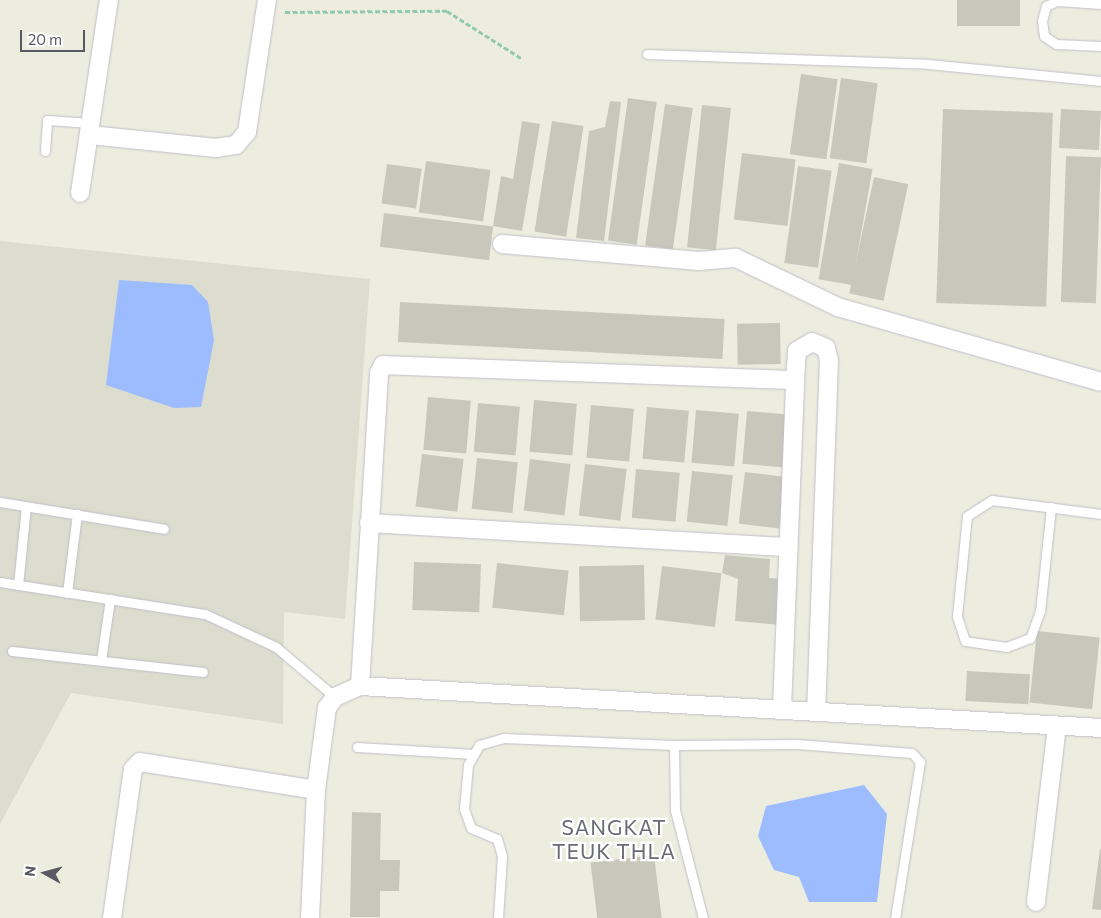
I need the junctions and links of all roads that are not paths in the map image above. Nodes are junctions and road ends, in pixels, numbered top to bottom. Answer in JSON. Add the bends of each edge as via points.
{"nodes":[{"id":1,"x":109,"y":0,"type":"edge"},
{"id":2,"x":1101,"y":4,"type":"edge"},
{"id":3,"x":266,"y":5,"type":"edge"},
{"id":4,"x":1101,"y":46,"type":"edge"},
{"id":5,"x":647,"y":54,"type":"dead end"},
{"id":6,"x":1101,"y":81,"type":"edge"},
{"id":7,"x":91,"y":129,"type":"junction"},
{"id":8,"x":45,"y":151,"type":"dead end"},
{"id":9,"x":80,"y":193,"type":"dead end"},
{"id":10,"x":502,"y":244,"type":"dead end"},
{"id":11,"x":795,"y":380,"type":"junction"},
{"id":12,"x":1101,"y":382,"type":"edge"},
{"id":13,"x":0,"y":502,"type":"edge"},
{"id":14,"x":26,"y":506,"type":"junction"},
{"id":15,"x":1051,"y":508,"type":"junction"},
{"id":16,"x":77,"y":514,"type":"junction"},
{"id":17,"x":1101,"y":514,"type":"edge"},
{"id":18,"x":369,"y":524,"type":"junction"},
{"id":19,"x":164,"y":528,"type":"dead end"},
{"id":20,"x":788,"y":547,"type":"junction"},
{"id":21,"x":0,"y":582,"type":"edge"},
{"id":22,"x":18,"y":585,"type":"junction"},
{"id":23,"x":67,"y":593,"type":"junction"},
{"id":24,"x":110,"y":599,"type":"junction"},
{"id":25,"x":12,"y":651,"type":"dead end"},
{"id":26,"x":101,"y":660,"type":"junction"},
{"id":27,"x":203,"y":672,"type":"dead end"},
{"id":28,"x":360,"y":686,"type":"junction"},
{"id":29,"x":335,"y":696,"type":"junction"},
{"id":30,"x":782,"y":709,"type":"junction"},
{"id":31,"x":816,"y":711,"type":"junction"},
{"id":32,"x":1057,"y":726,"type":"junction"},
{"id":33,"x":1101,"y":728,"type":"edge"},
{"id":34,"x":674,"y":745,"type":"junction"},
{"id":35,"x":358,"y":747,"type":"dead end"},
{"id":36,"x":474,"y":754,"type":"junction"},
{"id":37,"x":316,"y":790,"type":"junction"},
{"id":38,"x":1036,"y":902,"type":"dead end"},
{"id":39,"x":112,"y":918,"type":"edge"},
{"id":40,"x":310,"y":918,"type":"edge"},
{"id":41,"x":498,"y":918,"type":"edge"},
{"id":42,"x":703,"y":918,"type":"edge"},
{"id":43,"x":895,"y":918,"type":"edge"}],
"edges":[{"from":1,"to":7,"type":"street"},
{"from":2,"to":4,"type":"lane","via":[[1057,0],[1046,6],[1042,21],[1044,36],[1056,44]]},
{"from":3,"to":7,"type":"street","via":[[247,132],[236,146],[216,148]]},
{"from":5,"to":6,"type":"lane","via":[[928,64]]},
{"from":7,"to":8,"type":"lane","via":[[47,120]]},
{"from":7,"to":9,"type":"street"},
{"from":10,"to":12,"type":"street","via":[[699,261],[736,258],[838,307]]},
{"from":11,"to":18,"type":"street","via":[[383,365],[378,373]]},
{"from":11,"to":20,"type":"street"},
{"from":11,"to":31,"type":"street","via":[[797,351],[812,342],[821,345],[829,360]]},
{"from":13,"to":14,"type":"lane"},
{"from":14,"to":16,"type":"lane"},
{"from":14,"to":22,"type":"lane"},
{"from":15,"to":15,"type":"lane","via":[[992,500],[967,516],[957,616],[965,641],[1007,647],[1030,638],[1040,611]]},
{"from":15,"to":17,"type":"lane"},
{"from":16,"to":19,"type":"lane"},
{"from":16,"to":23,"type":"lane"},
{"from":18,"to":20,"type":"street"},
{"from":18,"to":28,"type":"street"},
{"from":20,"to":30,"type":"street"},
{"from":21,"to":22,"type":"lane"},
{"from":22,"to":23,"type":"lane"},
{"from":23,"to":24,"type":"lane"},
{"from":24,"to":26,"type":"lane"},
{"from":24,"to":29,"type":"lane","via":[[205,614],[229,623],[276,647]]},
{"from":25,"to":26,"type":"lane"},
{"from":26,"to":27,"type":"lane"},
{"from":28,"to":29,"type":"street"},
{"from":28,"to":30,"type":"street"},
{"from":29,"to":37,"type":"street","via":[[327,708]]},
{"from":30,"to":31,"type":"street"},
{"from":31,"to":32,"type":"street"},
{"from":32,"to":33,"type":"street"},
{"from":32,"to":38,"type":"street"},
{"from":34,"to":36,"type":"lane","via":[[504,738],[479,745]]},
{"from":34,"to":42,"type":"lane","via":[[675,810]]},
{"from":34,"to":43,"type":"lane","via":[[796,744],[917,756]]},
{"from":35,"to":36,"type":"lane"},
{"from":36,"to":41,"type":"lane","via":[[468,765],[464,809],[471,828],[497,839],[502,856]]},
{"from":37,"to":39,"type":"street","via":[[140,762],[133,769]]},
{"from":37,"to":40,"type":"street"}]}
